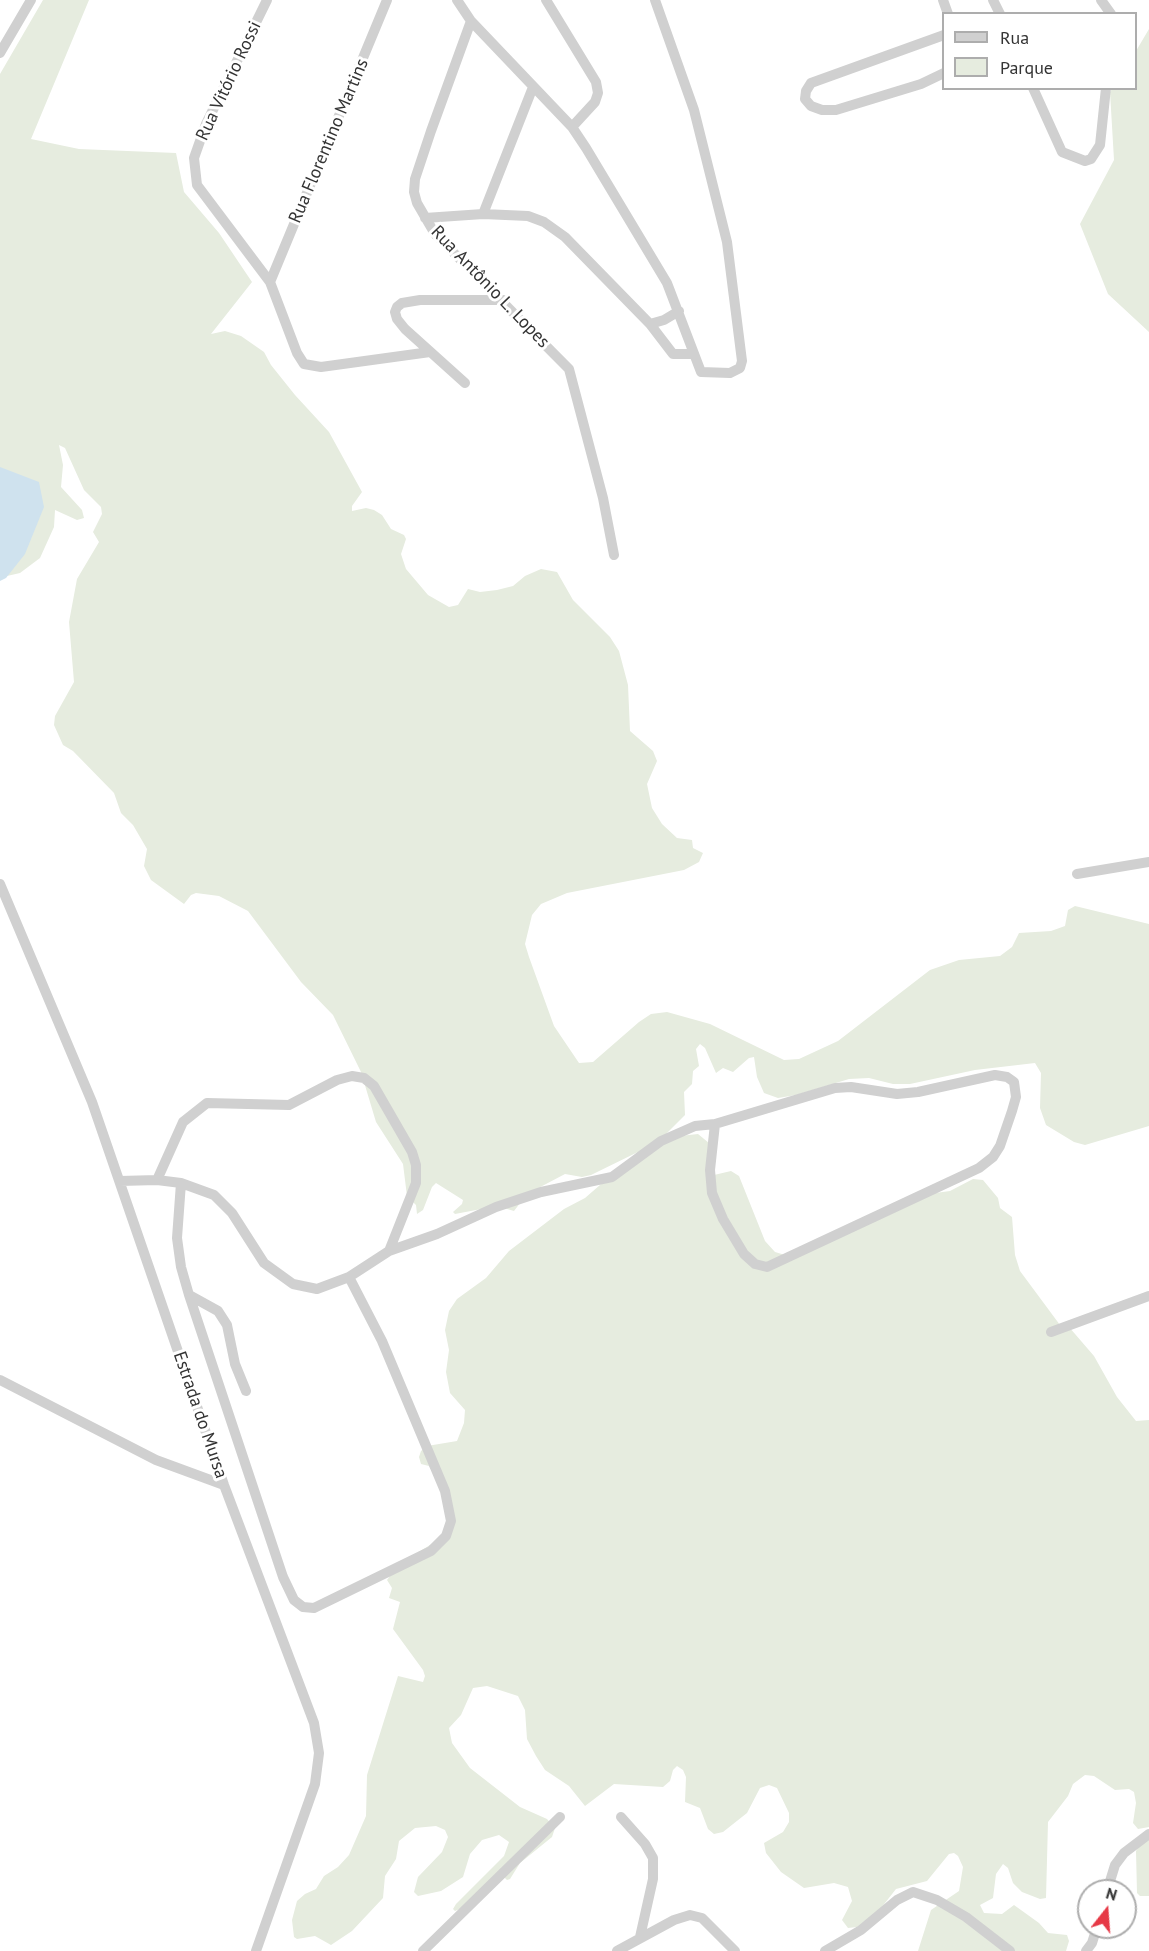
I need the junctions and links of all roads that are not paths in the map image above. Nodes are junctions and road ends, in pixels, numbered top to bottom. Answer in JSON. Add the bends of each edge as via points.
{"nodes":[{"id":1,"x":31,"y":0,"type":"edge"},
{"id":2,"x":267,"y":0,"type":"edge"},
{"id":3,"x":387,"y":0,"type":"edge"},
{"id":4,"x":457,"y":0,"type":"edge"},
{"id":5,"x":546,"y":0,"type":"edge"},
{"id":6,"x":655,"y":0,"type":"edge"},
{"id":7,"x":471,"y":21,"type":"junction"},
{"id":8,"x":942,"y":36,"type":"edge"},
{"id":9,"x":0,"y":54,"type":"edge"},
{"id":10,"x":942,"y":74,"type":"edge"},
{"id":11,"x":533,"y":87,"type":"junction"},
{"id":12,"x":1034,"y":90,"type":"edge"},
{"id":13,"x":1106,"y":90,"type":"edge"},
{"id":14,"x":572,"y":127,"type":"junction"},
{"id":15,"x":483,"y":214,"type":"junction"},
{"id":16,"x":425,"y":218,"type":"junction"},
{"id":17,"x":270,"y":282,"type":"junction"},
{"id":18,"x":503,"y":300,"type":"junction"},
{"id":19,"x":679,"y":311,"type":"junction"},
{"id":20,"x":650,"y":324,"type":"junction"},
{"id":21,"x":429,"y":352,"type":"junction"},
{"id":22,"x":693,"y":354,"type":"junction"},
{"id":23,"x":465,"y":383,"type":"dead end"},
{"id":24,"x":614,"y":555,"type":"dead end"},
{"id":25,"x":1149,"y":862,"type":"edge"},
{"id":26,"x":1077,"y":874,"type":"dead end"},
{"id":27,"x":0,"y":884,"type":"edge"},
{"id":28,"x":715,"y":1124,"type":"junction"},
{"id":29,"x":157,"y":1180,"type":"junction"},
{"id":30,"x":120,"y":1181,"type":"junction"},
{"id":31,"x":181,"y":1183,"type":"junction"},
{"id":32,"x":389,"y":1251,"type":"junction"},
{"id":33,"x":349,"y":1277,"type":"junction"},
{"id":34,"x":189,"y":1295,"type":"junction"},
{"id":35,"x":1149,"y":1296,"type":"edge"},
{"id":36,"x":1051,"y":1332,"type":"dead end"},
{"id":37,"x":0,"y":1380,"type":"edge"},
{"id":38,"x":246,"y":1391,"type":"dead end"},
{"id":39,"x":224,"y":1485,"type":"junction"},
{"id":40,"x":560,"y":1817,"type":"dead end"},
{"id":41,"x":621,"y":1817,"type":"dead end"},
{"id":42,"x":1149,"y":1834,"type":"edge"},
{"id":43,"x":1111,"y":1879,"type":"edge"},
{"id":44,"x":640,"y":1937,"type":"junction"},
{"id":45,"x":256,"y":1951,"type":"edge"},
{"id":46,"x":423,"y":1951,"type":"edge"},
{"id":47,"x":616,"y":1951,"type":"edge"},
{"id":48,"x":735,"y":1951,"type":"edge"},
{"id":49,"x":825,"y":1951,"type":"edge"},
{"id":50,"x":1010,"y":1951,"type":"edge"}],
"edges":[{"from":1,"to":9,"type":"street"},
{"from":2,"to":17,"type":"street","name":"Rua Vitório Rossi","via":[[206,124],[194,158],[194,173],[197,185]]},
{"from":3,"to":17,"type":"street","name":"Rua Florentino Martins"},
{"from":4,"to":7,"type":"street"},
{"from":5,"to":14,"type":"street","via":[[596,82],[595,102]]},
{"from":6,"to":22,"type":"street","via":[[694,110],[728,242],[742,361],[737,371],[707,374],[698,368]]},
{"from":7,"to":11,"type":"street"},
{"from":7,"to":16,"type":"street","name":"Rua Antônio L. Lopes","via":[[415,179],[414,192]]},
{"from":8,"to":10,"type":"street","via":[[811,83],[805,99],[811,106],[836,110]]},
{"from":11,"to":14,"type":"street"},
{"from":11,"to":15,"type":"street"},
{"from":12,"to":13,"type":"street","via":[[1062,153],[1085,161],[1092,159],[1100,145]]},
{"from":14,"to":19,"type":"street","via":[[655,259]]},
{"from":15,"to":16,"type":"street"},
{"from":15,"to":20,"type":"street","via":[[528,216],[555,229]]},
{"from":16,"to":18,"type":"street","name":"Rua Antônio L. Lopes","via":[[435,234]]},
{"from":17,"to":21,"type":"street","name":"Rua Vitório Rossi","via":[[304,364],[321,367]]},
{"from":18,"to":21,"type":"street","via":[[411,302],[397,307],[397,319]]},
{"from":18,"to":24,"type":"street","name":"Rua Antônio L. Lopes","via":[[568,369],[603,498]]},
{"from":19,"to":20,"type":"street"},
{"from":19,"to":22,"type":"street"},
{"from":20,"to":22,"type":"street","via":[[673,354]]},
{"from":21,"to":23,"type":"street"},
{"from":25,"to":26,"type":"street"},
{"from":27,"to":30,"type":"street","name":"Estrada do Mursa","via":[[92,1102]]},
{"from":28,"to":28,"type":"street","via":[[835,1088],[897,1094],[995,1075],[1014,1082],[1016,1097],[1000,1146],[979,1168],[767,1267],[754,1264],[744,1254],[712,1193]]},
{"from":28,"to":32,"type":"street","via":[[695,1126],[661,1141],[612,1177],[541,1192]]},
{"from":29,"to":30,"type":"street"},
{"from":29,"to":31,"type":"street"},
{"from":29,"to":32,"type":"street","via":[[183,1122],[207,1103],[289,1105],[337,1080],[364,1078],[375,1086],[416,1165],[416,1183]]},
{"from":30,"to":39,"type":"street","name":"Estrada do Mursa"},
{"from":31,"to":33,"type":"street","via":[[214,1195],[226,1205],[264,1263],[293,1284],[317,1289]]},
{"from":31,"to":34,"type":"street","via":[[177,1238]]},
{"from":32,"to":33,"type":"street"},
{"from":33,"to":34,"type":"street","via":[[382,1341],[445,1491],[451,1521],[446,1536],[431,1551],[314,1608],[303,1607],[294,1600],[283,1577]]},
{"from":34,"to":38,"type":"street","via":[[210,1304],[223,1318]]},
{"from":35,"to":36,"type":"street"},
{"from":37,"to":39,"type":"street","via":[[156,1460]]},
{"from":39,"to":45,"type":"street","name":"Estrada do Mursa","via":[[307,1700],[319,1753],[304,1821]]},
{"from":40,"to":46,"type":"street"},
{"from":41,"to":44,"type":"street","via":[[653,1858],[653,1879]]},
{"from":42,"to":43,"type":"street","via":[[1124,1853]]},
{"from":44,"to":47,"type":"street"},
{"from":44,"to":48,"type":"street","via":[[684,1916],[696,1915]]},
{"from":49,"to":50,"type":"street","via":[[913,1892],[966,1917]]}]}
